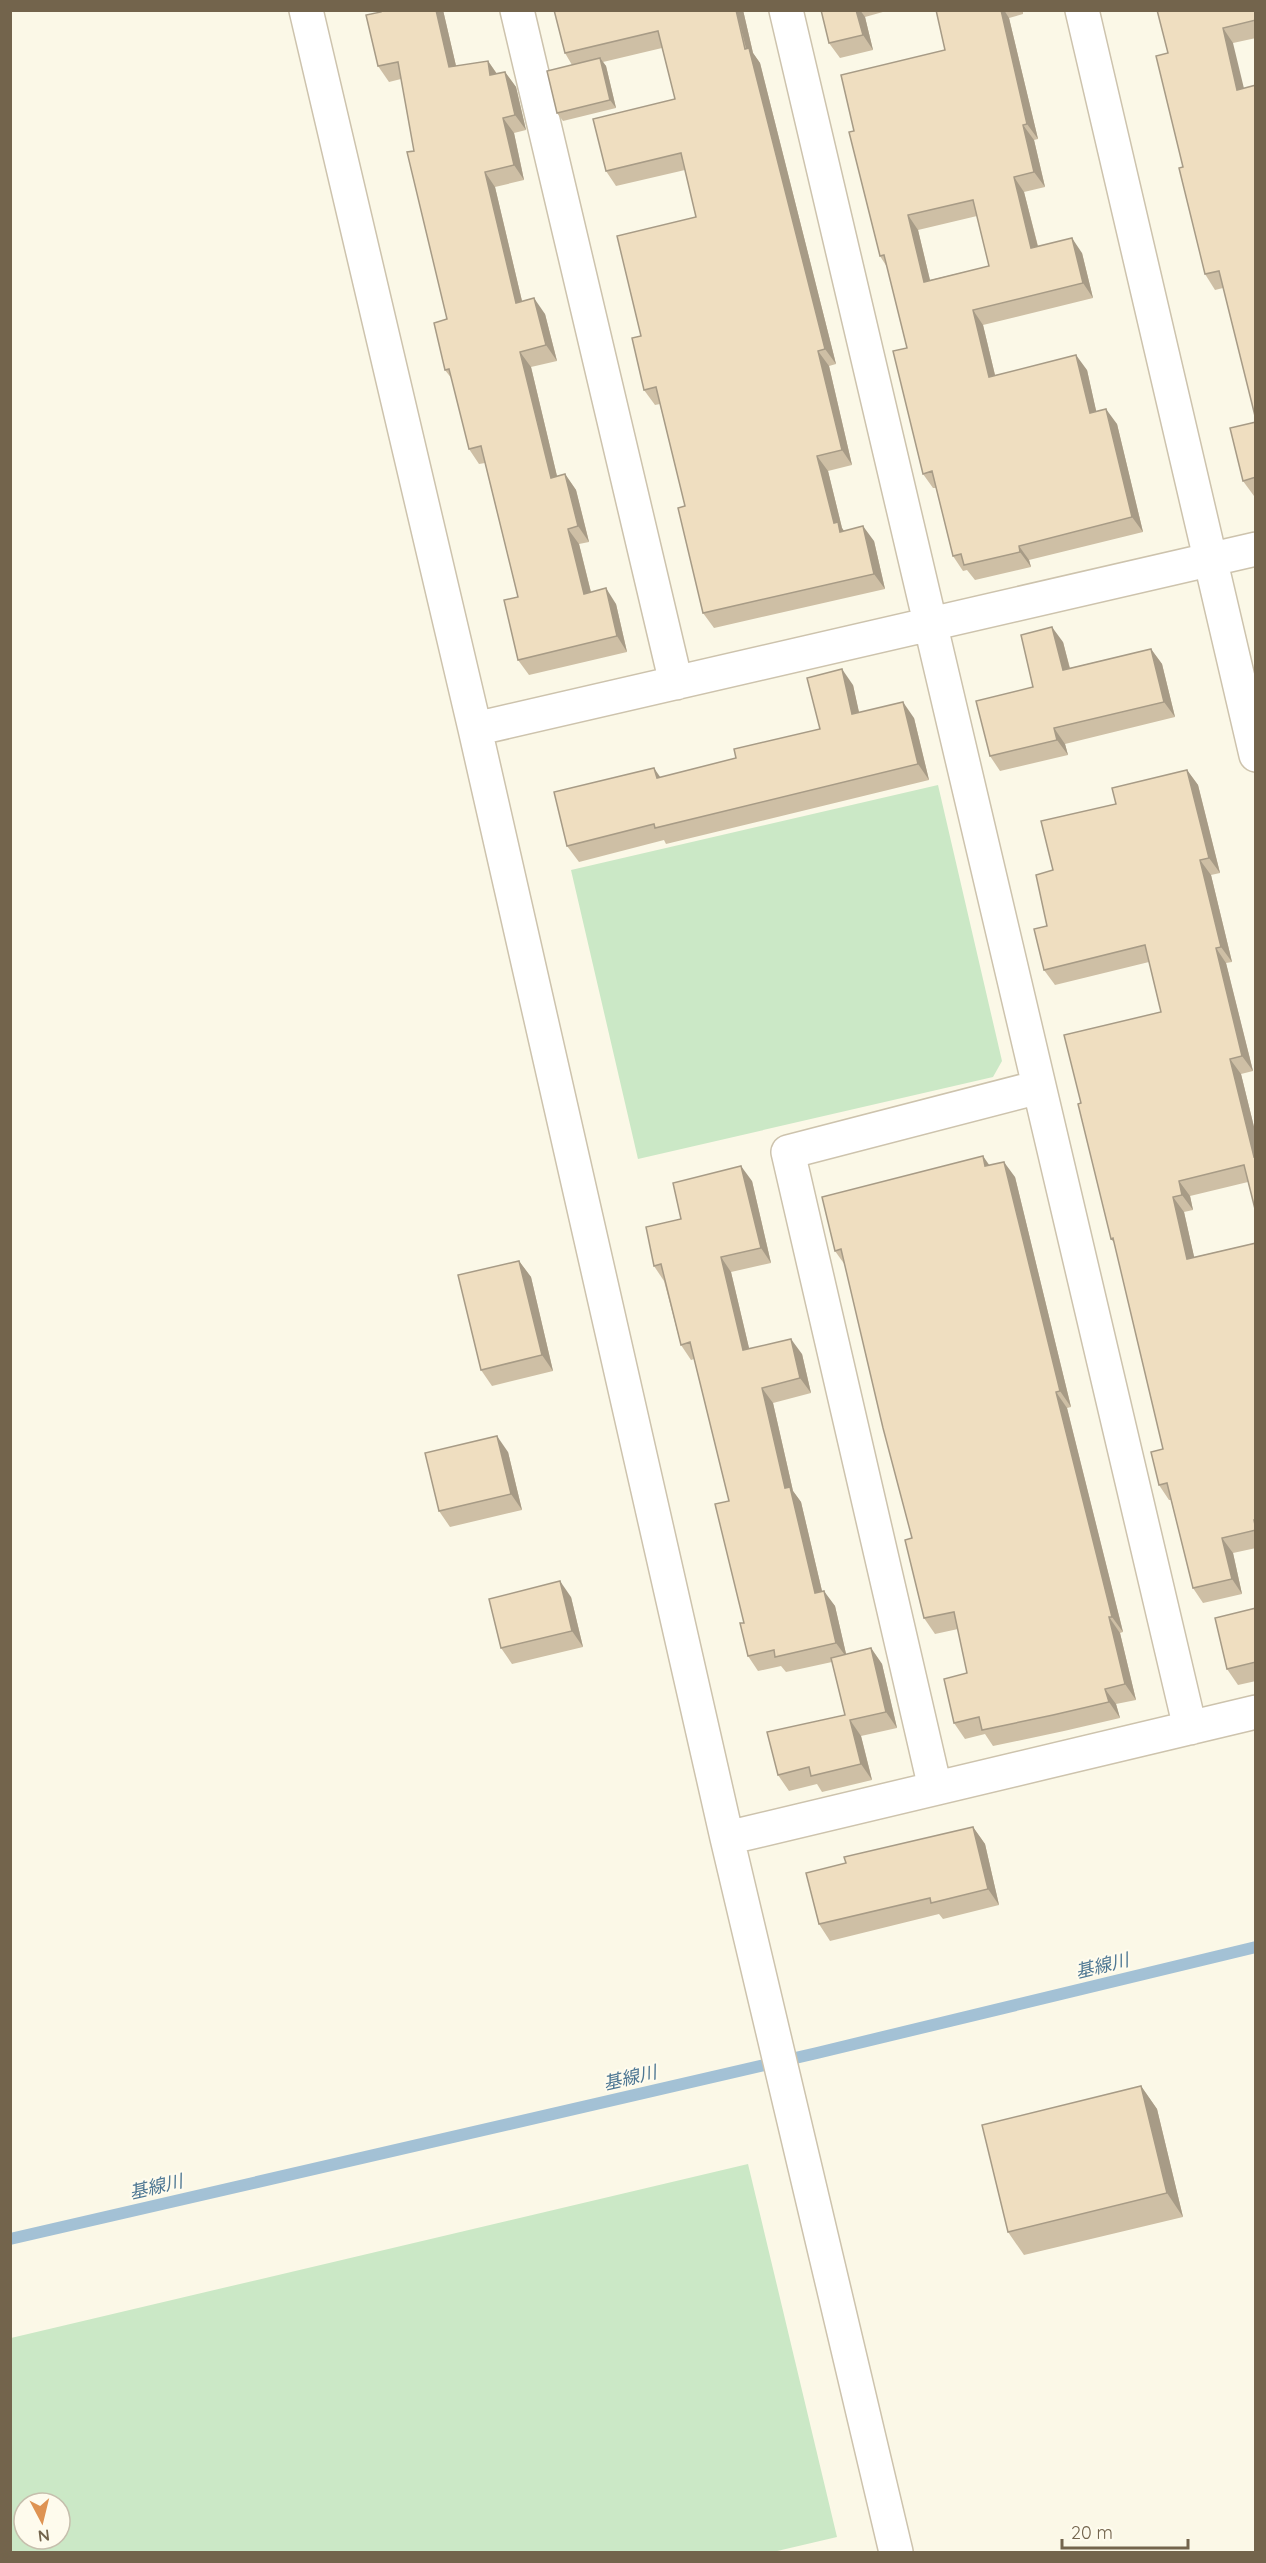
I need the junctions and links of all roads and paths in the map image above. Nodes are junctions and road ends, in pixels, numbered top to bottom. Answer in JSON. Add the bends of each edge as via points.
{"nodes":[{"id":1,"x":306,"y":10,"type":"edge"},
{"id":2,"x":517,"y":10,"type":"edge"},
{"id":3,"x":786,"y":10,"type":"edge"},
{"id":4,"x":1082,"y":10,"type":"edge"},
{"id":5,"x":1256,"y":549,"type":"edge"},
{"id":6,"x":1210,"y":560,"type":"junction"},
{"id":7,"x":930,"y":624,"type":"junction"},
{"id":8,"x":676,"y":683,"type":"junction"},
{"id":9,"x":475,"y":729,"type":"junction"},
{"id":10,"x":1256,"y":755,"type":"edge"},
{"id":11,"x":1039,"y":1087,"type":"junction"},
{"id":12,"x":1256,"y":1712,"type":"edge"},
{"id":13,"x":1190,"y":1728,"type":"junction"},
{"id":14,"x":935,"y":1788,"type":"junction"},
{"id":15,"x":727,"y":1838,"type":"junction"},
{"id":16,"x":896,"y":2553,"type":"edge"}],
"edges":[{"from":1,"to":9,"type":"street"},
{"from":2,"to":8,"type":"street"},
{"from":3,"to":7,"type":"street"},
{"from":4,"to":6,"type":"street"},
{"from":5,"to":6,"type":"street"},
{"from":6,"to":7,"type":"street"},
{"from":6,"to":10,"type":"street"},
{"from":7,"to":8,"type":"street"},
{"from":7,"to":11,"type":"street"},
{"from":8,"to":9,"type":"street"},
{"from":9,"to":15,"type":"street"},
{"from":11,"to":13,"type":"street"},
{"from":11,"to":14,"type":"street","via":[[788,1152]]},
{"from":12,"to":13,"type":"street"},
{"from":13,"to":14,"type":"street"},
{"from":14,"to":15,"type":"street"},
{"from":15,"to":16,"type":"street"}]}
